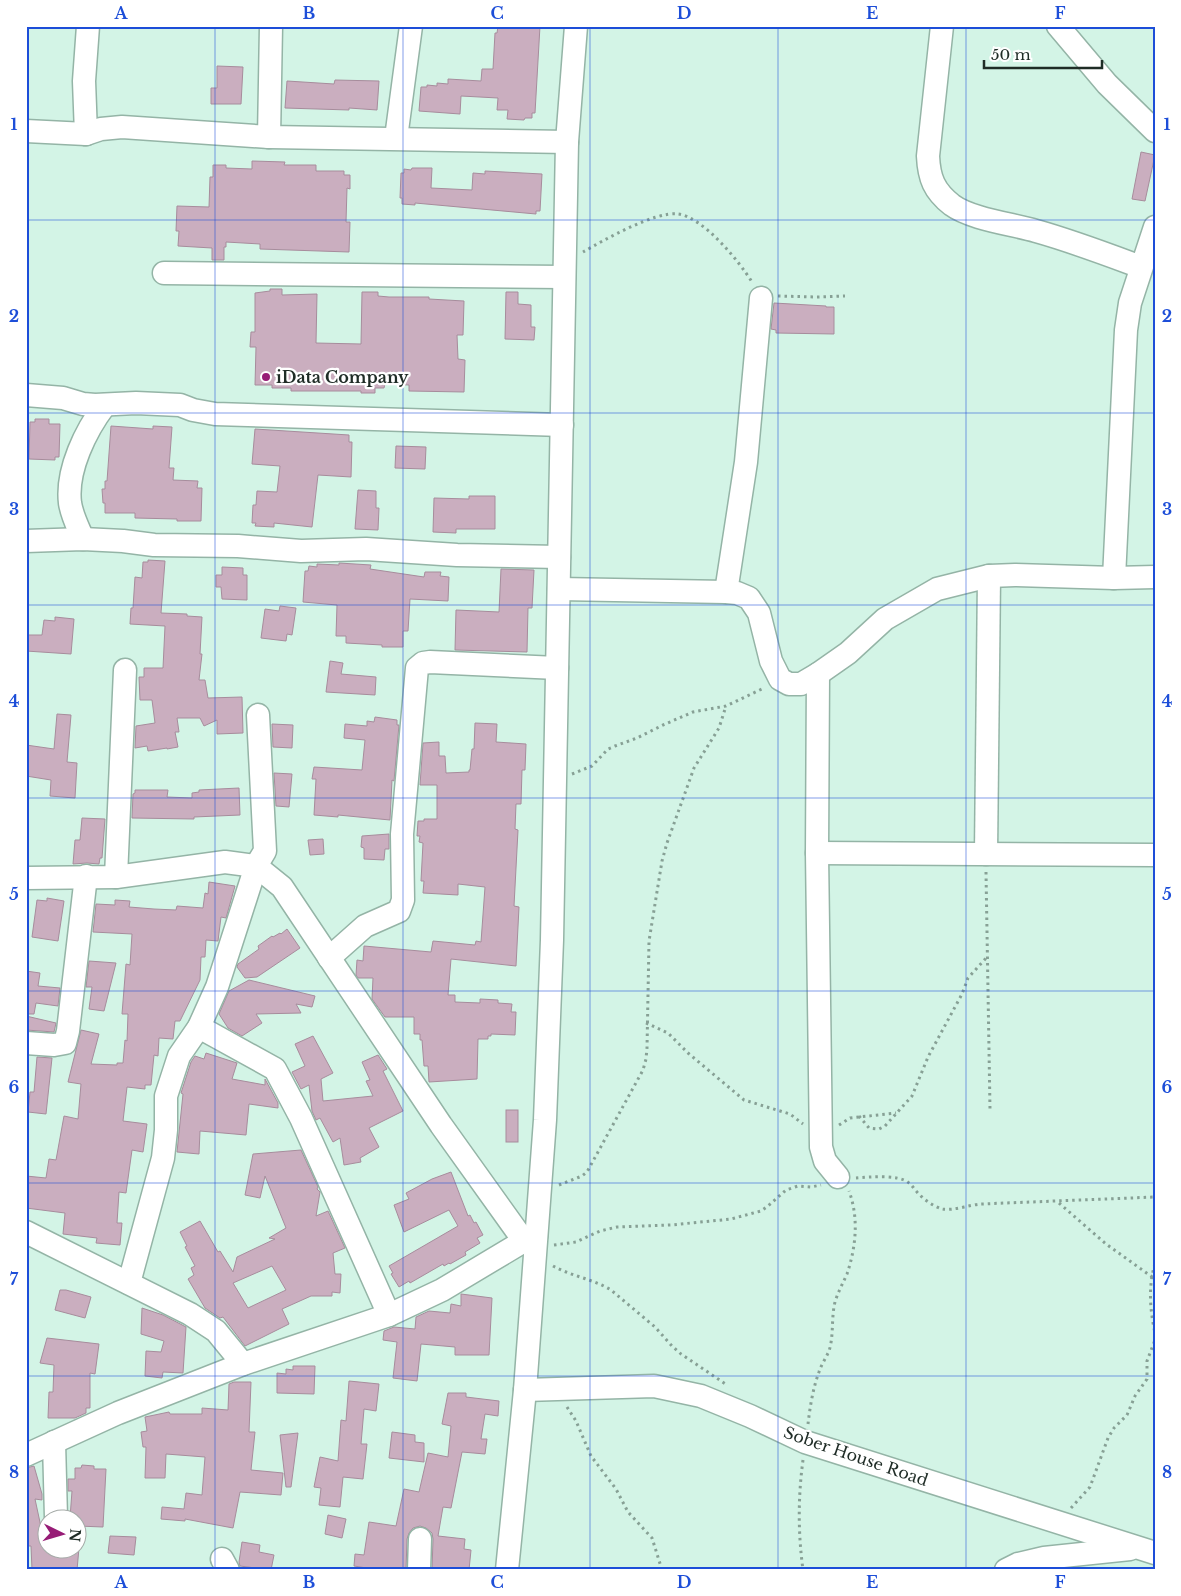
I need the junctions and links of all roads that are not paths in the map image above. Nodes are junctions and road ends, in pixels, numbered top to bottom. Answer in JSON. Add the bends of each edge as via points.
{"nodes":[{"id":1,"x":88,"y":26,"type":"edge"},
{"id":2,"x":271,"y":26,"type":"edge"},
{"id":3,"x":411,"y":26,"type":"edge"},
{"id":4,"x":576,"y":26,"type":"edge"},
{"id":5,"x":942,"y":26,"type":"edge"},
{"id":6,"x":1058,"y":26,"type":"edge"},
{"id":7,"x":26,"y":131,"type":"edge"},
{"id":8,"x":1155,"y":131,"type":"edge"},
{"id":9,"x":86,"y":134,"type":"junction"},
{"id":10,"x":269,"y":137,"type":"junction"},
{"id":11,"x":396,"y":138,"type":"junction"},
{"id":12,"x":567,"y":142,"type":"junction"},
{"id":13,"x":1155,"y":227,"type":"edge"},
{"id":14,"x":1141,"y":267,"type":"junction"},
{"id":15,"x":564,"y":269,"type":"junction"},
{"id":16,"x":164,"y":273,"type":"dead end"},
{"id":17,"x":761,"y":298,"type":"road end"},
{"id":18,"x":26,"y":395,"type":"edge"},
{"id":19,"x":105,"y":405,"type":"junction"},
{"id":20,"x":562,"y":425,"type":"junction"},
{"id":21,"x":83,"y":539,"type":"junction"},
{"id":22,"x":26,"y":541,"type":"edge"},
{"id":23,"x":559,"y":557,"type":"junction"},
{"id":24,"x":989,"y":576,"type":"junction"},
{"id":25,"x":1155,"y":577,"type":"edge"},
{"id":26,"x":1114,"y":578,"type":"junction"},
{"id":27,"x":559,"y":589,"type":"junction"},
{"id":28,"x":726,"y":592,"type":"junction"},
{"id":29,"x":557,"y":668,"type":"junction"},
{"id":30,"x":125,"y":670,"type":"dead end"},
{"id":31,"x":818,"y":674,"type":"junction"},
{"id":32,"x":258,"y":714,"type":"dead end"},
{"id":33,"x":817,"y":853,"type":"junction"},
{"id":34,"x":986,"y":854,"type":"junction"},
{"id":35,"x":1155,"y":855,"type":"edge"},
{"id":36,"x":256,"y":866,"type":"junction"},
{"id":37,"x":86,"y":876,"type":"junction"},
{"id":38,"x":116,"y":877,"type":"junction"},
{"id":39,"x":26,"y":878,"type":"edge"},
{"id":40,"x":329,"y":958,"type":"junction"},
{"id":41,"x":199,"y":1027,"type":"junction"},
{"id":42,"x":26,"y":1043,"type":"edge"},
{"id":43,"x":838,"y":1177,"type":"road end"},
{"id":44,"x":26,"y":1232,"type":"edge"},
{"id":45,"x":533,"y":1244,"type":"junction"},
{"id":46,"x":129,"y":1283,"type":"junction"},
{"id":47,"x":389,"y":1315,"type":"junction"},
{"id":48,"x":243,"y":1364,"type":"junction"},
{"id":49,"x":525,"y":1390,"type":"junction"},
{"id":50,"x":54,"y":1442,"type":"junction"},
{"id":51,"x":26,"y":1455,"type":"edge"},
{"id":52,"x":56,"y":1508,"type":"edge"},
{"id":53,"x":420,"y":1539,"type":"dead end"},
{"id":54,"x":1145,"y":1551,"type":"edge"},
{"id":55,"x":419,"y":1570,"type":"edge"},
{"id":56,"x":507,"y":1570,"type":"edge"},
{"id":57,"x":1006,"y":1570,"type":"edge"}],
"edges":[{"from":1,"to":9,"type":"street","via":[[84,81]]},
{"from":2,"to":10,"type":"street"},
{"from":3,"to":11,"type":"street"},
{"from":4,"to":12,"type":"street"},
{"from":5,"to":14,"type":"street","via":[[928,156],[929,172],[942,196],[972,214],[1058,237]]},
{"from":6,"to":8,"type":"street","via":[[1107,84]]},
{"from":7,"to":9,"type":"street"},
{"from":9,"to":10,"type":"street","via":[[122,127]]},
{"from":10,"to":11,"type":"street"},
{"from":11,"to":12,"type":"street"},
{"from":12,"to":15,"type":"street"},
{"from":13,"to":14,"type":"street"},
{"from":14,"to":26,"type":"street","via":[[1126,330]]},
{"from":15,"to":16,"type":"street"},
{"from":15,"to":20,"type":"street"},
{"from":17,"to":28,"type":"street","via":[[746,462]]},
{"from":18,"to":19,"type":"street"},
{"from":19,"to":20,"type":"street","via":[[180,405],[215,414]]},
{"from":19,"to":21,"type":"street","via":[[88,430],[70,483],[70,504]]},
{"from":20,"to":23,"type":"street"},
{"from":21,"to":22,"type":"street"},
{"from":21,"to":23,"type":"street","via":[[154,545]]},
{"from":23,"to":27,"type":"street"},
{"from":24,"to":26,"type":"street"},
{"from":24,"to":31,"type":"street","via":[[938,590],[884,619],[848,653]]},
{"from":24,"to":34,"type":"street"},
{"from":25,"to":26,"type":"street"},
{"from":27,"to":28,"type":"street"},
{"from":27,"to":29,"type":"street"},
{"from":28,"to":31,"type":"street","via":[[750,598],[759,613],[771,661],[780,679],[789,684],[801,684]]},
{"from":29,"to":40,"type":"street","via":[[430,662],[417,668],[402,834],[403,900],[398,910],[365,926]]},
{"from":29,"to":45,"type":"street","via":[[546,1101]]},
{"from":30,"to":38,"type":"street"},
{"from":31,"to":33,"type":"street"},
{"from":32,"to":36,"type":"street","via":[[264,851]]},
{"from":33,"to":34,"type":"street"},
{"from":33,"to":43,"type":"street","via":[[820,1136],[825,1162]]},
{"from":34,"to":35,"type":"street"},
{"from":36,"to":38,"type":"street","via":[[225,862]]},
{"from":36,"to":40,"type":"street","via":[[282,887]]},
{"from":36,"to":41,"type":"street","via":[[217,988]]},
{"from":37,"to":38,"type":"street"},
{"from":37,"to":39,"type":"street"},
{"from":37,"to":42,"type":"street","via":[[65,1043]]},
{"from":40,"to":45,"type":"street","via":[[441,1125]]},
{"from":41,"to":46,"type":"street","via":[[179,1056],[166,1096],[163,1158]]},
{"from":41,"to":47,"type":"street","via":[[275,1069],[301,1118]]},
{"from":44,"to":46,"type":"street"},
{"from":45,"to":47,"type":"street"},
{"from":45,"to":49,"type":"street"},
{"from":46,"to":48,"type":"street","via":[[216,1331]]},
{"from":47,"to":48,"type":"street"},
{"from":48,"to":50,"type":"street"},
{"from":49,"to":54,"type":"street","name":"Sober House Road","via":[[654,1386],[701,1396],[805,1442]]},
{"from":49,"to":56,"type":"street"},
{"from":50,"to":51,"type":"street"},
{"from":50,"to":52,"type":"street"},
{"from":53,"to":55,"type":"street"},
{"from":54,"to":57,"type":"street","via":[[1044,1558]]}]}
